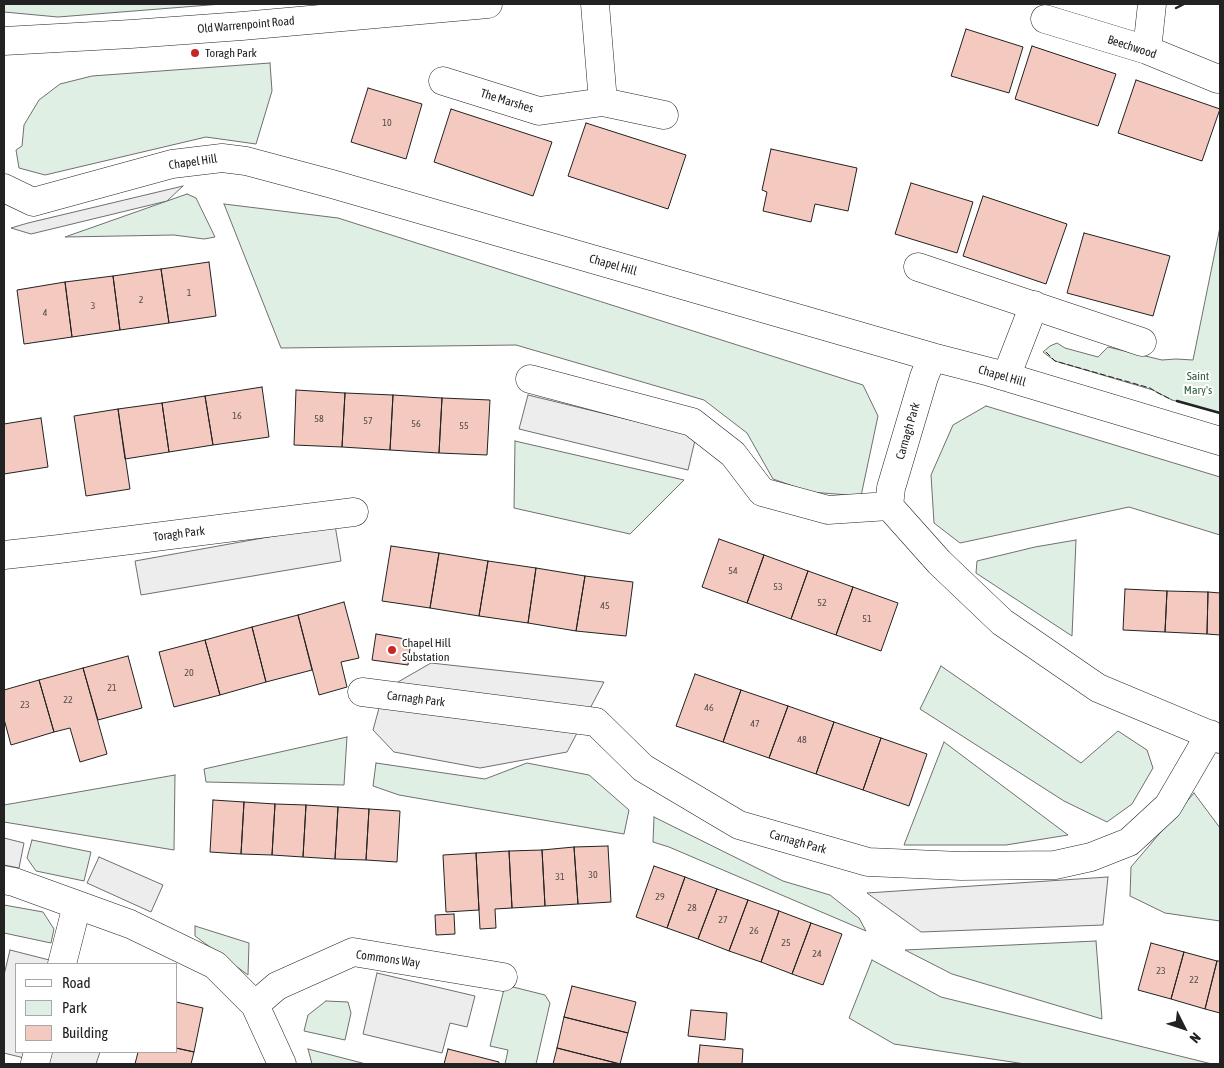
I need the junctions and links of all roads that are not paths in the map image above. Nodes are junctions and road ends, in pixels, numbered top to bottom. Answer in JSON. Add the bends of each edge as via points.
{"nodes":[{"id":1,"x":488,"y":4,"type":"edge"},
{"id":2,"x":595,"y":4,"type":"edge"},
{"id":3,"x":1152,"y":4,"type":"edge"},
{"id":4,"x":1045,"y":19,"type":"dead end"},
{"id":5,"x":4,"y":41,"type":"edge"},
{"id":6,"x":1147,"y":50,"type":"junction"},
{"id":7,"x":1218,"y":79,"type":"dead end"},
{"id":8,"x":443,"y":80,"type":"dead end"},
{"id":9,"x":603,"y":102,"type":"junction"},
{"id":10,"x":664,"y":115,"type":"dead end"},
{"id":11,"x":4,"y":188,"type":"edge"},
{"id":12,"x":918,"y":267,"type":"dead end"},
{"id":13,"x":1034,"y":306,"type":"junction"},
{"id":14,"x":1142,"y":342,"type":"dead end"},
{"id":15,"x":932,"y":357,"type":"junction"},
{"id":16,"x":1006,"y":377,"type":"junction"},
{"id":17,"x":530,"y":379,"type":"dead end"},
{"id":18,"x":1220,"y":441,"type":"edge"},
{"id":19,"x":889,"y":506,"type":"junction"},
{"id":20,"x":354,"y":512,"type":"dead end"},
{"id":21,"x":4,"y":555,"type":"edge"},
{"id":22,"x":362,"y":692,"type":"dead end"},
{"id":23,"x":1215,"y":736,"type":"edge"},
{"id":24,"x":4,"y":880,"type":"edge"},
{"id":25,"x":77,"y":906,"type":"junction"},
{"id":26,"x":62,"y":963,"type":"edge"},
{"id":27,"x":503,"y":977,"type":"dead end"},
{"id":28,"x":255,"y":1005,"type":"junction"},
{"id":29,"x":282,"y":1064,"type":"edge"}],
"edges":[{"from":1,"to":5,"type":"street","name":"Old Warrenpoint Road","via":[[233,27]]},
{"from":2,"to":9,"type":"street"},
{"from":3,"to":6,"type":"street"},
{"from":4,"to":6,"type":"street","name":"Beechwood"},
{"from":6,"to":7,"type":"street","name":"Beechwood"},
{"from":8,"to":9,"type":"street","name":"The Marshes","via":[[539,111]]},
{"from":9,"to":10,"type":"street","name":"The Marshes"},
{"from":11,"to":15,"type":"street","name":"Chapel Hill","via":[[32,202],[172,164],[222,158],[246,161]]},
{"from":12,"to":13,"type":"street"},
{"from":13,"to":14,"type":"street"},
{"from":13,"to":16,"type":"street"},
{"from":15,"to":16,"type":"street","name":"Chapel Hill"},
{"from":15,"to":19,"type":"street","name":"Carnagh Park","via":[[918,394],[891,488]]},
{"from":16,"to":18,"type":"street","name":"Chapel Hill"},
{"from":17,"to":19,"type":"street","via":[[692,422],[733,454],[762,492],[828,510]]},
{"from":19,"to":23,"type":"street","name":"Carnagh Park","via":[[939,562],[1002,622],[1098,688]]},
{"from":20,"to":21,"type":"street","name":"Toragh Park"},
{"from":22,"to":23,"type":"street","name":"Carnagh Park","via":[[596,722],[643,768],[738,825],[868,862],[961,866],[1055,865],[1091,857],[1129,842],[1168,806]]},
{"from":24,"to":25,"type":"street"},
{"from":25,"to":26,"type":"street"},
{"from":25,"to":28,"type":"street","via":[[130,924],[215,965]]},
{"from":27,"to":28,"type":"street","name":"Commons Way","via":[[353,952],[276,986]]},
{"from":28,"to":29,"type":"street"}]}
